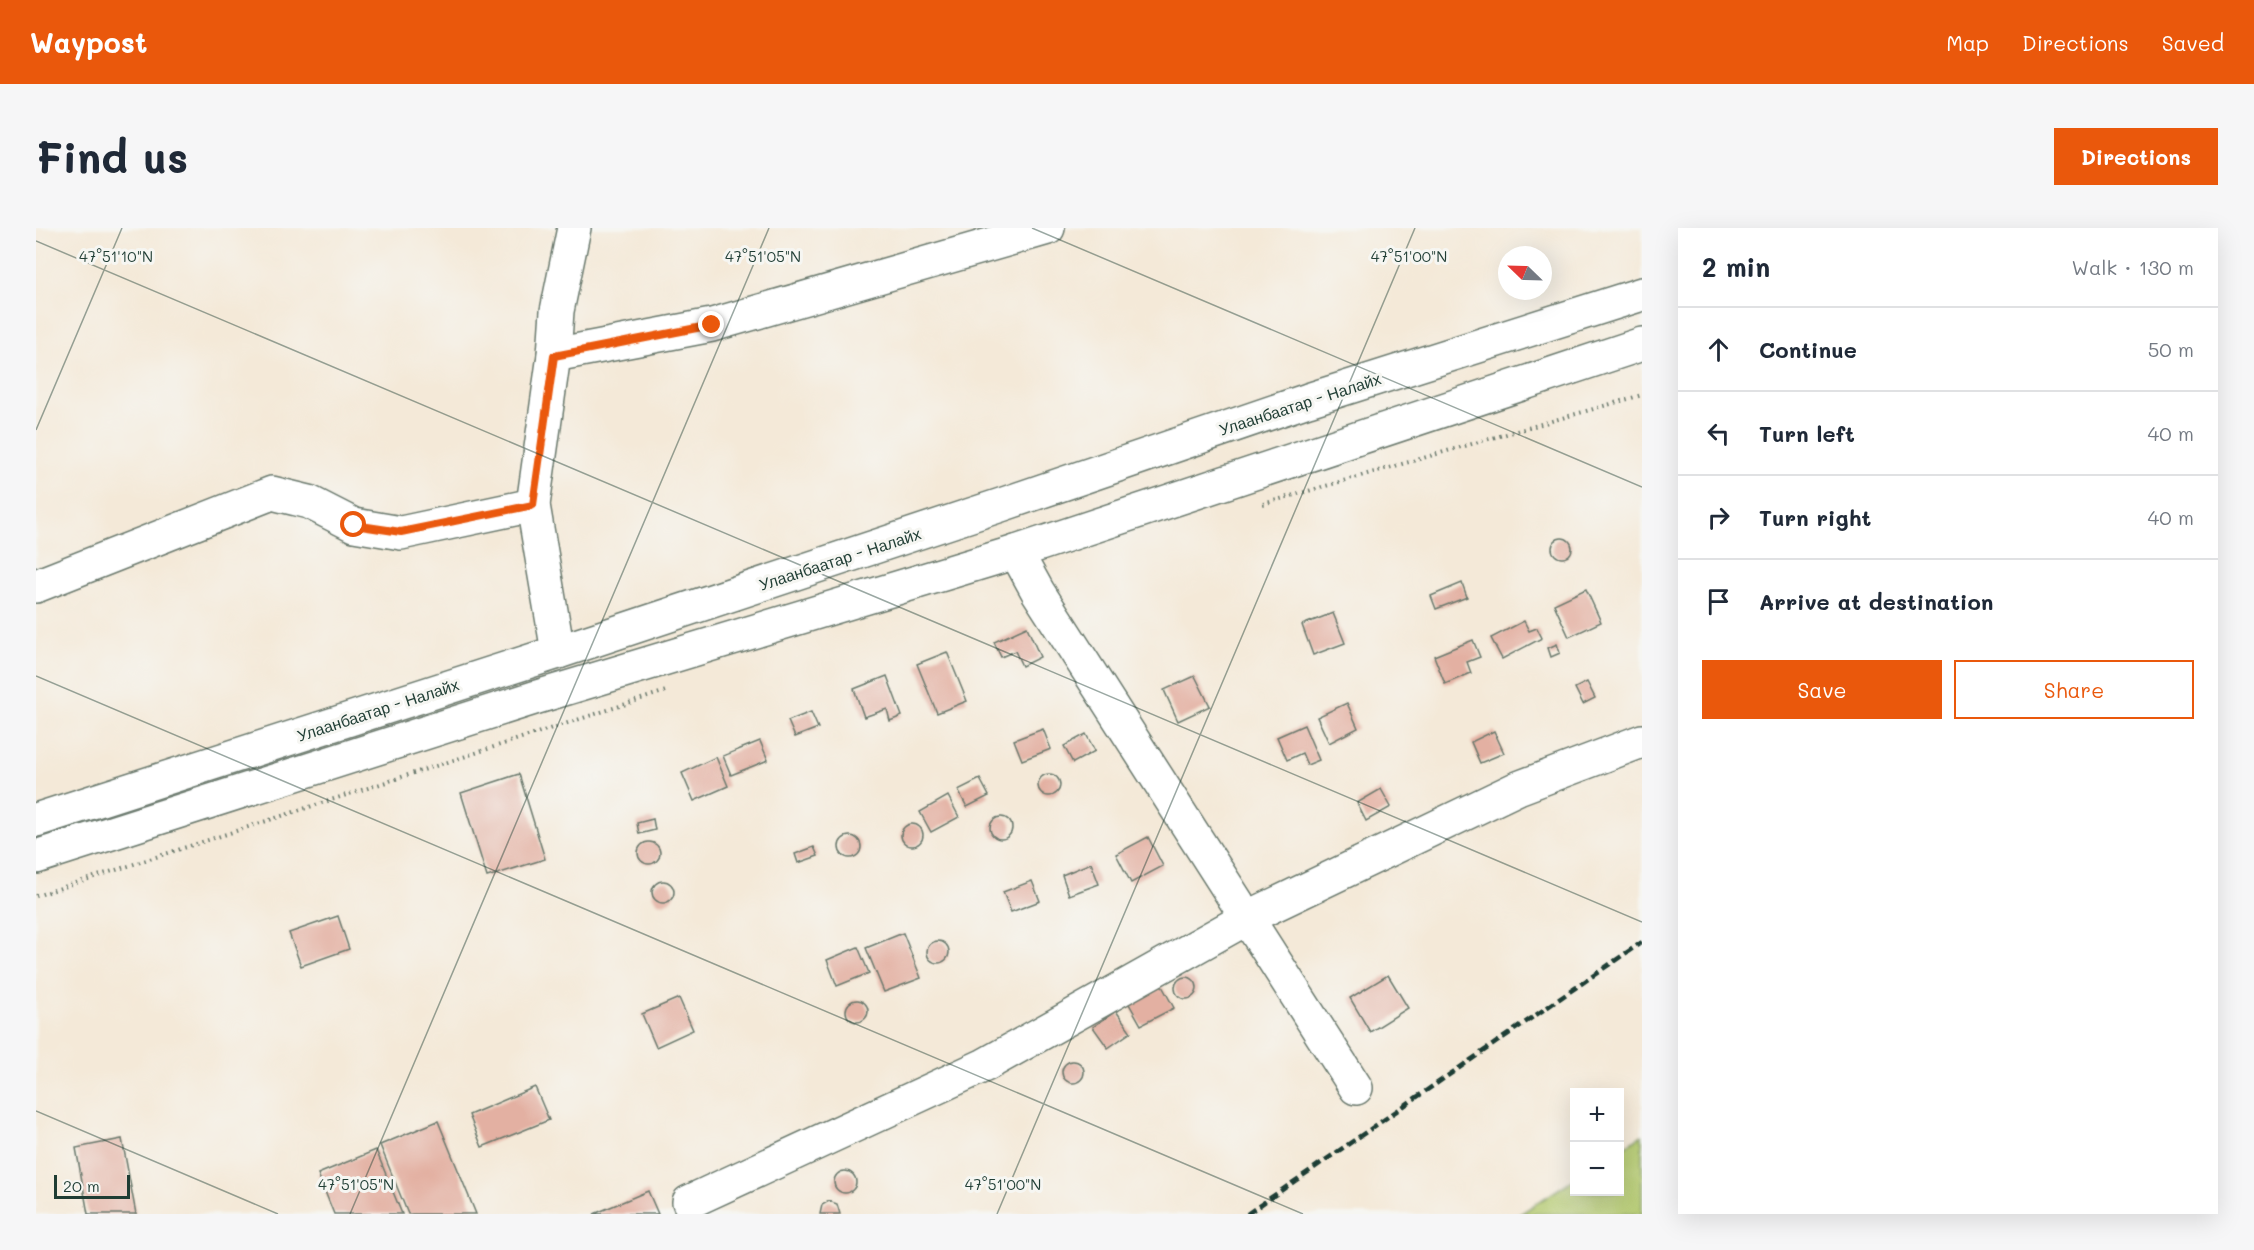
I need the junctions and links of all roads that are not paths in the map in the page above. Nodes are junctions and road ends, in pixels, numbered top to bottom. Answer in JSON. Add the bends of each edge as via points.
{"nodes":[{"id":1,"x":574,"y":228,"type":"edge"},
{"id":2,"x":1048,"y":228,"type":"edge"},
{"id":3,"x":1642,"y":294,"type":"edge"},
{"id":4,"x":1642,"y":344,"type":"edge"},
{"id":5,"x":554,"y":356,"type":"junction"},
{"id":6,"x":533,"y":505,"type":"junction"},
{"id":7,"x":1016,"y":552,"type":"junction"},
{"id":8,"x":36,"y":586,"type":"edge"},
{"id":9,"x":558,"y":652,"type":"junction"},
{"id":10,"x":1642,"y":741,"type":"edge"},
{"id":11,"x":36,"y":820,"type":"edge"},
{"id":12,"x":36,"y":857,"type":"edge"},
{"id":13,"x":1247,"y":918,"type":"junction"},
{"id":14,"x":1356,"y":1089,"type":"dead end"},
{"id":15,"x":689,"y":1202,"type":"dead end"}],
"edges":[{"from":1,"to":5,"type":"main road","via":[[557,311]]},
{"from":2,"to":5,"type":"main road","via":[[712,325]]},
{"from":3,"to":9,"type":"main road","name":"Улаанбаатар - Налайх","via":[[1308,400]]},
{"from":4,"to":7,"type":"main road"},
{"from":5,"to":6,"type":"main road"},
{"from":6,"to":8,"type":"main road","via":[[401,532],[354,525],[309,502],[272,493]]},
{"from":6,"to":9,"type":"main road"},
{"from":7,"to":12,"type":"main road","via":[[534,698]]},
{"from":7,"to":13,"type":"main road"},
{"from":9,"to":11,"type":"main road","name":"Улаанбаатар - Налайх"},
{"from":10,"to":13,"type":"main road","via":[[1518,788]]},
{"from":13,"to":14,"type":"main road"},
{"from":13,"to":15,"type":"main road","via":[[985,1065]]}]}
